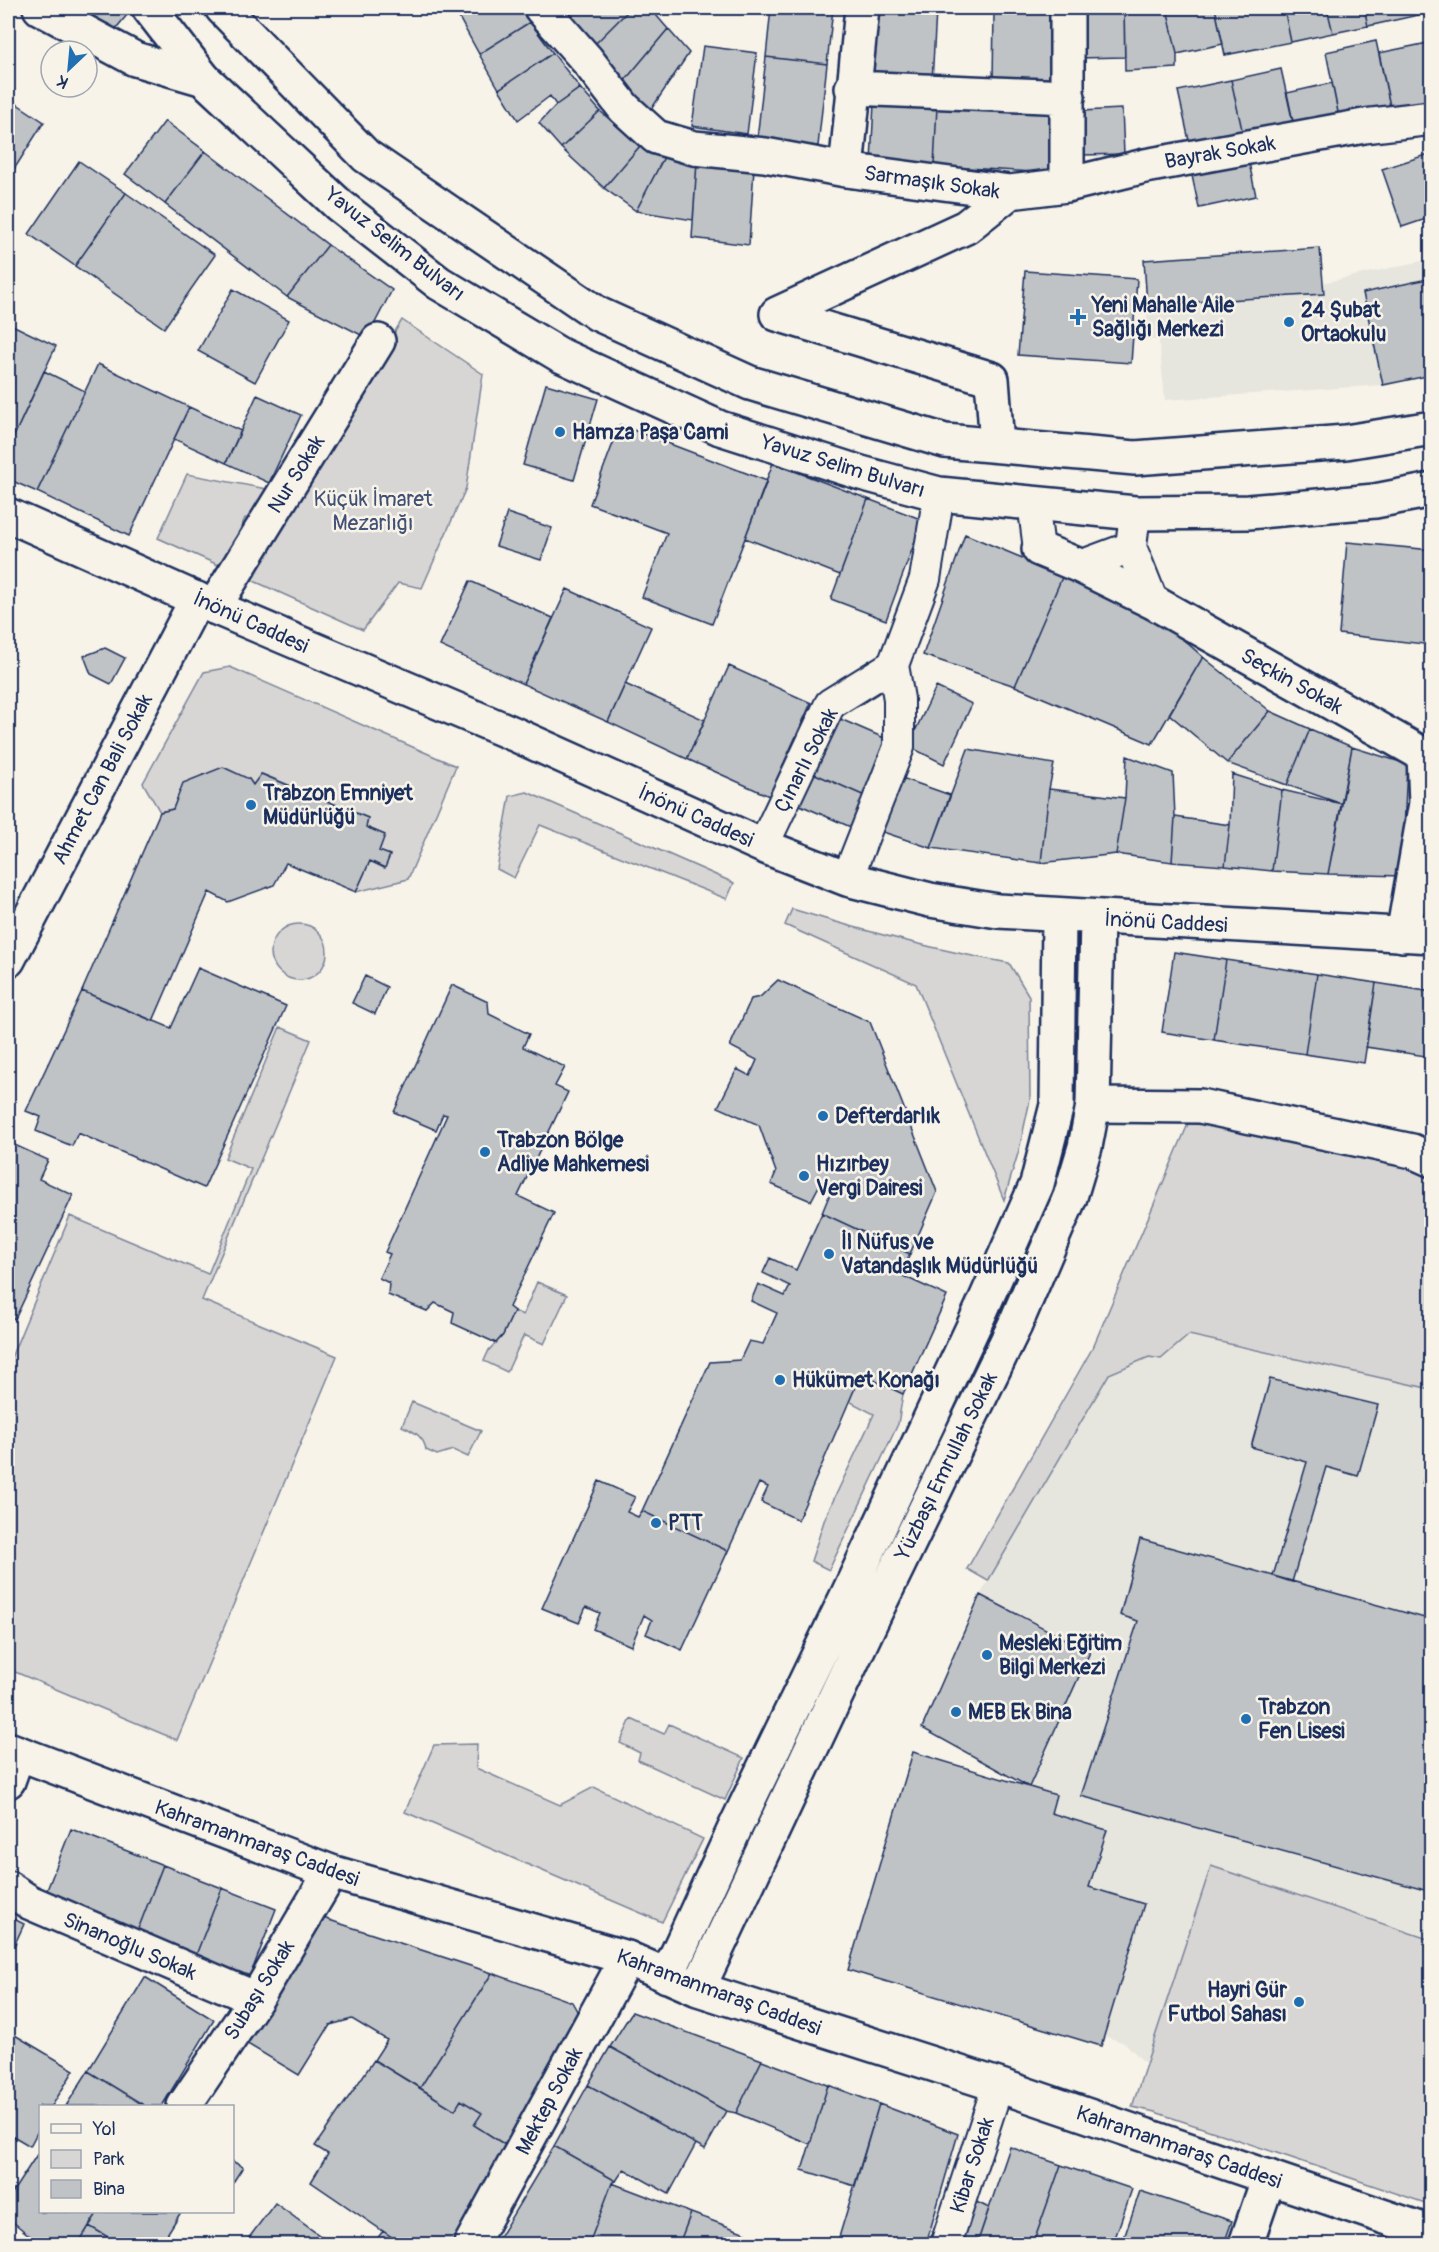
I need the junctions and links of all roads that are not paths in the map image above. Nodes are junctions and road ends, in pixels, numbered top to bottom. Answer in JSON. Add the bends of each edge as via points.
{"nodes":[{"id":1,"x":40,"y":8,"type":"edge"},
{"id":2,"x":149,"y":8,"type":"edge"},
{"id":3,"x":222,"y":8,"type":"edge"},
{"id":4,"x":541,"y":8,"type":"edge"},
{"id":5,"x":862,"y":8,"type":"edge"},
{"id":6,"x":1066,"y":8,"type":"edge"},
{"id":7,"x":204,"y":79,"type":"junction"},
{"id":8,"x":852,"y":88,"type":"junction"},
{"id":9,"x":1068,"y":97,"type":"junction"},
{"id":10,"x":1431,"y":118,"type":"edge"},
{"id":11,"x":846,"y":171,"type":"junction"},
{"id":12,"x":1067,"y":184,"type":"junction"},
{"id":13,"x":1010,"y":192,"type":"junction"},
{"id":14,"x":378,"y":340,"type":"dead end"},
{"id":15,"x":1431,"y":428,"type":"edge"},
{"id":16,"x":998,"y":446,"type":"junction"},
{"id":17,"x":1431,"y":490,"type":"edge"},
{"id":18,"x":939,"y":494,"type":"junction"},
{"id":19,"x":1033,"y":502,"type":"junction"},
{"id":20,"x":1135,"y":513,"type":"junction"},
{"id":21,"x":8,"y":515,"type":"edge"},
{"id":22,"x":1131,"y":547,"type":"junction"},
{"id":23,"x":1039,"y":549,"type":"joint"},
{"id":24,"x":1080,"y":566,"type":"junction"},
{"id":25,"x":1154,"y":602,"type":"junction"},
{"id":26,"x":206,"y":603,"type":"junction"},
{"id":27,"x":893,"y":665,"type":"junction"},
{"id":28,"x":763,"y":846,"type":"junction"},
{"id":29,"x":847,"y":879,"type":"junction"},
{"id":30,"x":1059,"y":916,"type":"junction"},
{"id":31,"x":1097,"y":918,"type":"junction"},
{"id":32,"x":1417,"y":936,"type":"edge"},
{"id":33,"x":8,"y":960,"type":"edge"},
{"id":34,"x":1094,"y":1105,"type":"junction"},
{"id":35,"x":1431,"y":1160,"type":"edge"},
{"id":36,"x":11,"y":1761,"type":"edge"},
{"id":37,"x":331,"y":1872,"type":"junction"},
{"id":38,"x":8,"y":1888,"type":"edge"},
{"id":39,"x":627,"y":1958,"type":"junction"},
{"id":40,"x":667,"y":1976,"type":"junction"},
{"id":41,"x":698,"y":1989,"type":"junction"},
{"id":42,"x":256,"y":1999,"type":"junction"},
{"id":43,"x":998,"y":2085,"type":"junction"},
{"id":44,"x":185,"y":2105,"type":"edge"},
{"id":45,"x":1269,"y":2177,"type":"junction"},
{"id":46,"x":1431,"y":2233,"type":"edge"},
{"id":47,"x":471,"y":2244,"type":"edge"},
{"id":48,"x":946,"y":2244,"type":"edge"},
{"id":49,"x":1246,"y":2244,"type":"edge"}],
"edges":[{"from":1,"to":7,"type":"street","via":[[135,59]]},
{"from":2,"to":7,"type":"street","name":"Yavuz Selim Bulvarı"},
{"from":3,"to":16,"type":"street","via":[[366,156],[598,314],[750,382],[945,441]]},
{"from":4,"to":11,"type":"street","name":"Sarmaşık Sokak","via":[[624,108],[656,137],[694,148],[765,155]]},
{"from":5,"to":8,"type":"street"},
{"from":6,"to":9,"type":"street"},
{"from":7,"to":18,"type":"street","name":"Yavuz Selim Bulvarı","via":[[339,205],[439,284],[560,356],[720,428]]},
{"from":8,"to":9,"type":"street"},
{"from":8,"to":11,"type":"street"},
{"from":9,"to":12,"type":"street"},
{"from":10,"to":12,"type":"street","name":"Bayrak Sokak","via":[[1364,126]]},
{"from":11,"to":13,"type":"street","name":"Sarmaşık Sokak"},
{"from":12,"to":13,"type":"street","name":"Bayrak Sokak"},
{"from":13,"to":16,"type":"street","name":"Sarmaşık Sokak","via":[[966,227],[777,314],[992,379]]},
{"from":14,"to":26,"type":"street","name":"Nur Sokak"},
{"from":15,"to":16,"type":"street","via":[[1346,442],[1135,458]]},
{"from":17,"to":20,"type":"street","name":"Yavuz Selim Bulvarı","via":[[1375,501],[1248,512]]},
{"from":18,"to":19,"type":"street","name":"Yavuz Selim Bulvarı"},
{"from":18,"to":27,"type":"street","via":[[925,579]]},
{"from":19,"to":20,"type":"street","name":"Yavuz Selim Bulvarı"},
{"from":19,"to":23,"type":"street","name":"Seçkin Sokak"},
{"from":20,"to":22,"type":"street"},
{"from":21,"to":26,"type":"street","name":"İnönü Caddesi"},
{"from":22,"to":24,"type":"street"},
{"from":22,"to":25,"type":"street"},
{"from":23,"to":24,"type":"street","name":"Seçkin Sokak"},
{"from":24,"to":25,"type":"street","name":"Seçkin Sokak"},
{"from":25,"to":32,"type":"street","name":"Seçkin Sokak","via":[[1424,755],[1426,803]]},
{"from":26,"to":28,"type":"street","name":"İnönü Caddesi","via":[[514,734]]},
{"from":26,"to":33,"type":"street","name":"Ahmet Can Bali Sokak"},
{"from":27,"to":28,"type":"street","name":"Çınarlı Sokak","via":[[830,704]]},
{"from":27,"to":29,"type":"street","via":[[899,699],[899,747]]},
{"from":28,"to":29,"type":"street","name":"İnönü Caddesi"},
{"from":29,"to":30,"type":"street","name":"İnönü Caddesi","via":[[930,900]]},
{"from":30,"to":31,"type":"street","name":"İnönü Caddesi"},
{"from":30,"to":40,"type":"street","name":"Yüzbaşı Emrullah Sokak","via":[[1058,1105],[1037,1184]]},
{"from":31,"to":32,"type":"street","name":"İnönü Caddesi"},
{"from":31,"to":34,"type":"street","name":"Yüzbaşı Emrullah Sokak"},
{"from":34,"to":35,"type":"street","via":[[1200,1106],[1412,1151]]},
{"from":34,"to":41,"type":"street","name":"Yüzbaşı Emrullah Sokak","via":[[1070,1197],[1015,1325]]},
{"from":36,"to":37,"type":"street","name":"Kahramanmaraş Caddesi"},
{"from":37,"to":39,"type":"street","name":"Kahramanmaraş Caddesi"},
{"from":37,"to":42,"type":"street","name":"Subaşı Sokak"},
{"from":38,"to":42,"type":"street","name":"Sinanoğlu Sokak","via":[[29,1902]]},
{"from":39,"to":40,"type":"street","name":"Kahramanmaraş Caddesi"},
{"from":39,"to":47,"type":"street","name":"Mektep Sokak"},
{"from":40,"to":41,"type":"street","name":"Kahramanmaraş Caddesi"},
{"from":41,"to":43,"type":"street","name":"Kahramanmaraş Caddesi"},
{"from":42,"to":44,"type":"street","name":"Subaşı Sokak"},
{"from":43,"to":45,"type":"street","name":"Kahramanmaraş Caddesi"},
{"from":43,"to":48,"type":"street","name":"Kibar Sokak"},
{"from":45,"to":46,"type":"street","name":"Kahramanmaraş Caddesi"},
{"from":45,"to":49,"type":"street"}]}
